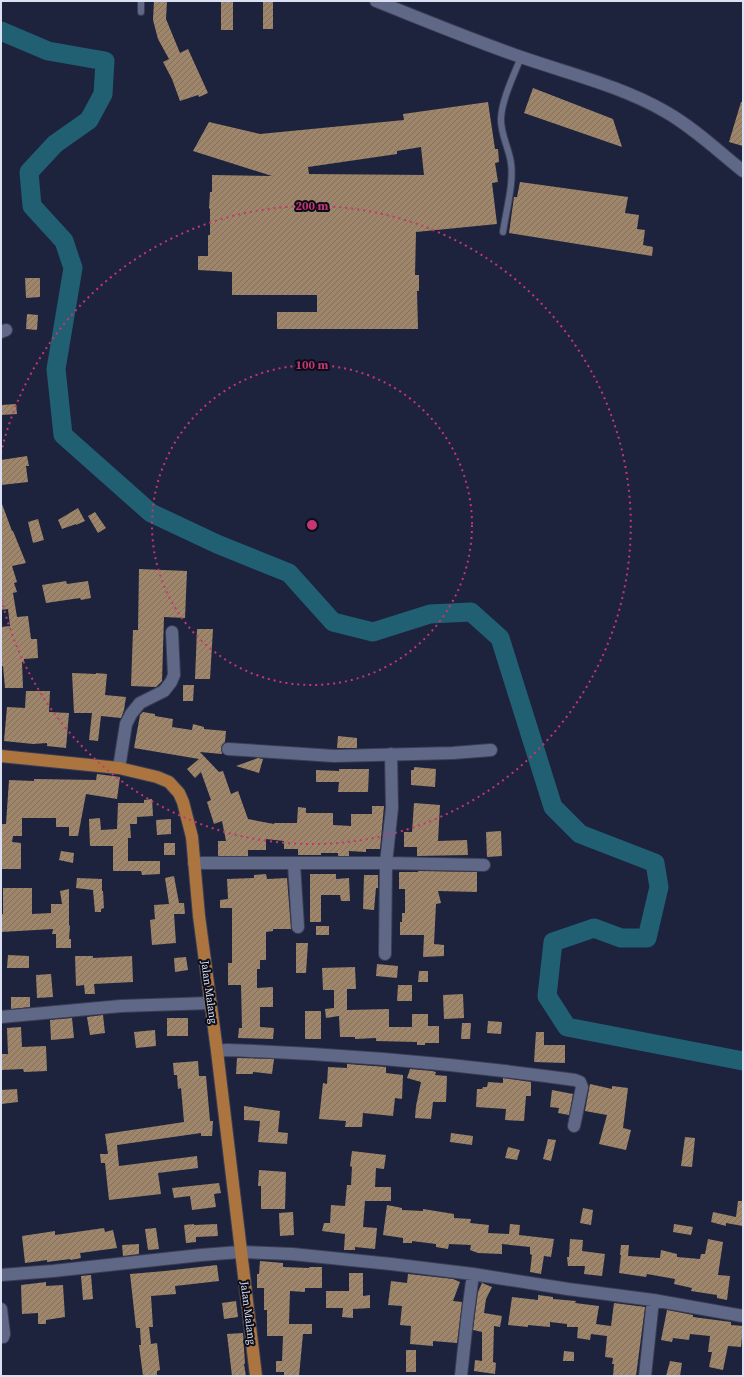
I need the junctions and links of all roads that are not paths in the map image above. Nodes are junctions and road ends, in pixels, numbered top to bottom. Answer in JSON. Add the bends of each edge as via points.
{"nodes":[{"id":1,"x":141,"y":1,"type":"edge"},
{"id":2,"x":376,"y":1,"type":"edge"},
{"id":3,"x":141,"y":12,"type":"dead end"},
{"id":4,"x":521,"y":57,"type":"junction"},
{"id":5,"x":743,"y":171,"type":"edge"},
{"id":6,"x":503,"y":232,"type":"dead end"},
{"id":7,"x":172,"y":632,"type":"dead end"},
{"id":8,"x":228,"y":749,"type":"dead end"},
{"id":9,"x":491,"y":750,"type":"dead end"},
{"id":10,"x":391,"y":754,"type":"junction"},
{"id":11,"x":1,"y":756,"type":"edge"},
{"id":12,"x":119,"y":768,"type":"junction"},
{"id":13,"x":194,"y":863,"type":"junction"},
{"id":14,"x":386,"y":863,"type":"junction"},
{"id":15,"x":294,"y":864,"type":"junction"},
{"id":16,"x":484,"y":865,"type":"dead end"},
{"id":17,"x":298,"y":927,"type":"dead end"},
{"id":18,"x":385,"y":954,"type":"dead end"},
{"id":19,"x":211,"y":1003,"type":"junction"},
{"id":20,"x":1,"y":1017,"type":"edge"},
{"id":21,"x":217,"y":1051,"type":"junction"},
{"id":22,"x":574,"y":1126,"type":"dead end"},
{"id":23,"x":240,"y":1252,"type":"junction"},
{"id":24,"x":473,"y":1274,"type":"junction"},
{"id":25,"x":1,"y":1275,"type":"edge"},
{"id":26,"x":653,"y":1300,"type":"junction"},
{"id":27,"x":1,"y":1309,"type":"edge"},
{"id":28,"x":743,"y":1316,"type":"edge"},
{"id":29,"x":1,"y":1337,"type":"edge"},
{"id":30,"x":256,"y":1376,"type":"edge"},
{"id":31,"x":461,"y":1376,"type":"edge"},
{"id":32,"x":645,"y":1376,"type":"edge"}],
"edges":[{"from":1,"to":3,"type":"lane"},
{"from":2,"to":4,"type":"street"},
{"from":4,"to":5,"type":"street","via":[[605,84],[665,112]]},
{"from":4,"to":6,"type":"lane","via":[[501,116],[512,169]]},
{"from":7,"to":12,"type":"street","via":[[172,682],[164,691],[140,703],[131,714],[126,724]]},
{"from":8,"to":10,"type":"street","via":[[334,756]]},
{"from":9,"to":10,"type":"street","via":[[453,754]]},
{"from":10,"to":14,"type":"street","via":[[392,808]]},
{"from":11,"to":12,"type":"main road","name":"Jalan Malang"},
{"from":12,"to":13,"type":"main road","name":"Jalan Malang","via":[[157,777],[169,782],[179,792],[188,817]]},
{"from":13,"to":15,"type":"street"},
{"from":13,"to":19,"type":"main road","name":"Jalan Malang"},
{"from":14,"to":15,"type":"street"},
{"from":14,"to":16,"type":"street"},
{"from":14,"to":18,"type":"street"},
{"from":15,"to":17,"type":"street"},
{"from":19,"to":20,"type":"street","via":[[121,1006]]},
{"from":19,"to":21,"type":"main road","name":"Jalan Malang"},
{"from":21,"to":22,"type":"street","via":[[306,1053],[430,1062],[575,1080],[580,1082],[582,1087]]},
{"from":21,"to":23,"type":"main road","name":"Jalan Malang"},
{"from":23,"to":24,"type":"street","via":[[292,1254]]},
{"from":23,"to":25,"type":"street"},
{"from":23,"to":30,"type":"main road","name":"Jalan Malang"},
{"from":24,"to":26,"type":"street"},
{"from":24,"to":31,"type":"street"},
{"from":26,"to":28,"type":"street"},
{"from":26,"to":32,"type":"street"},
{"from":27,"to":29,"type":"street","via":[[4,1334]]}]}
